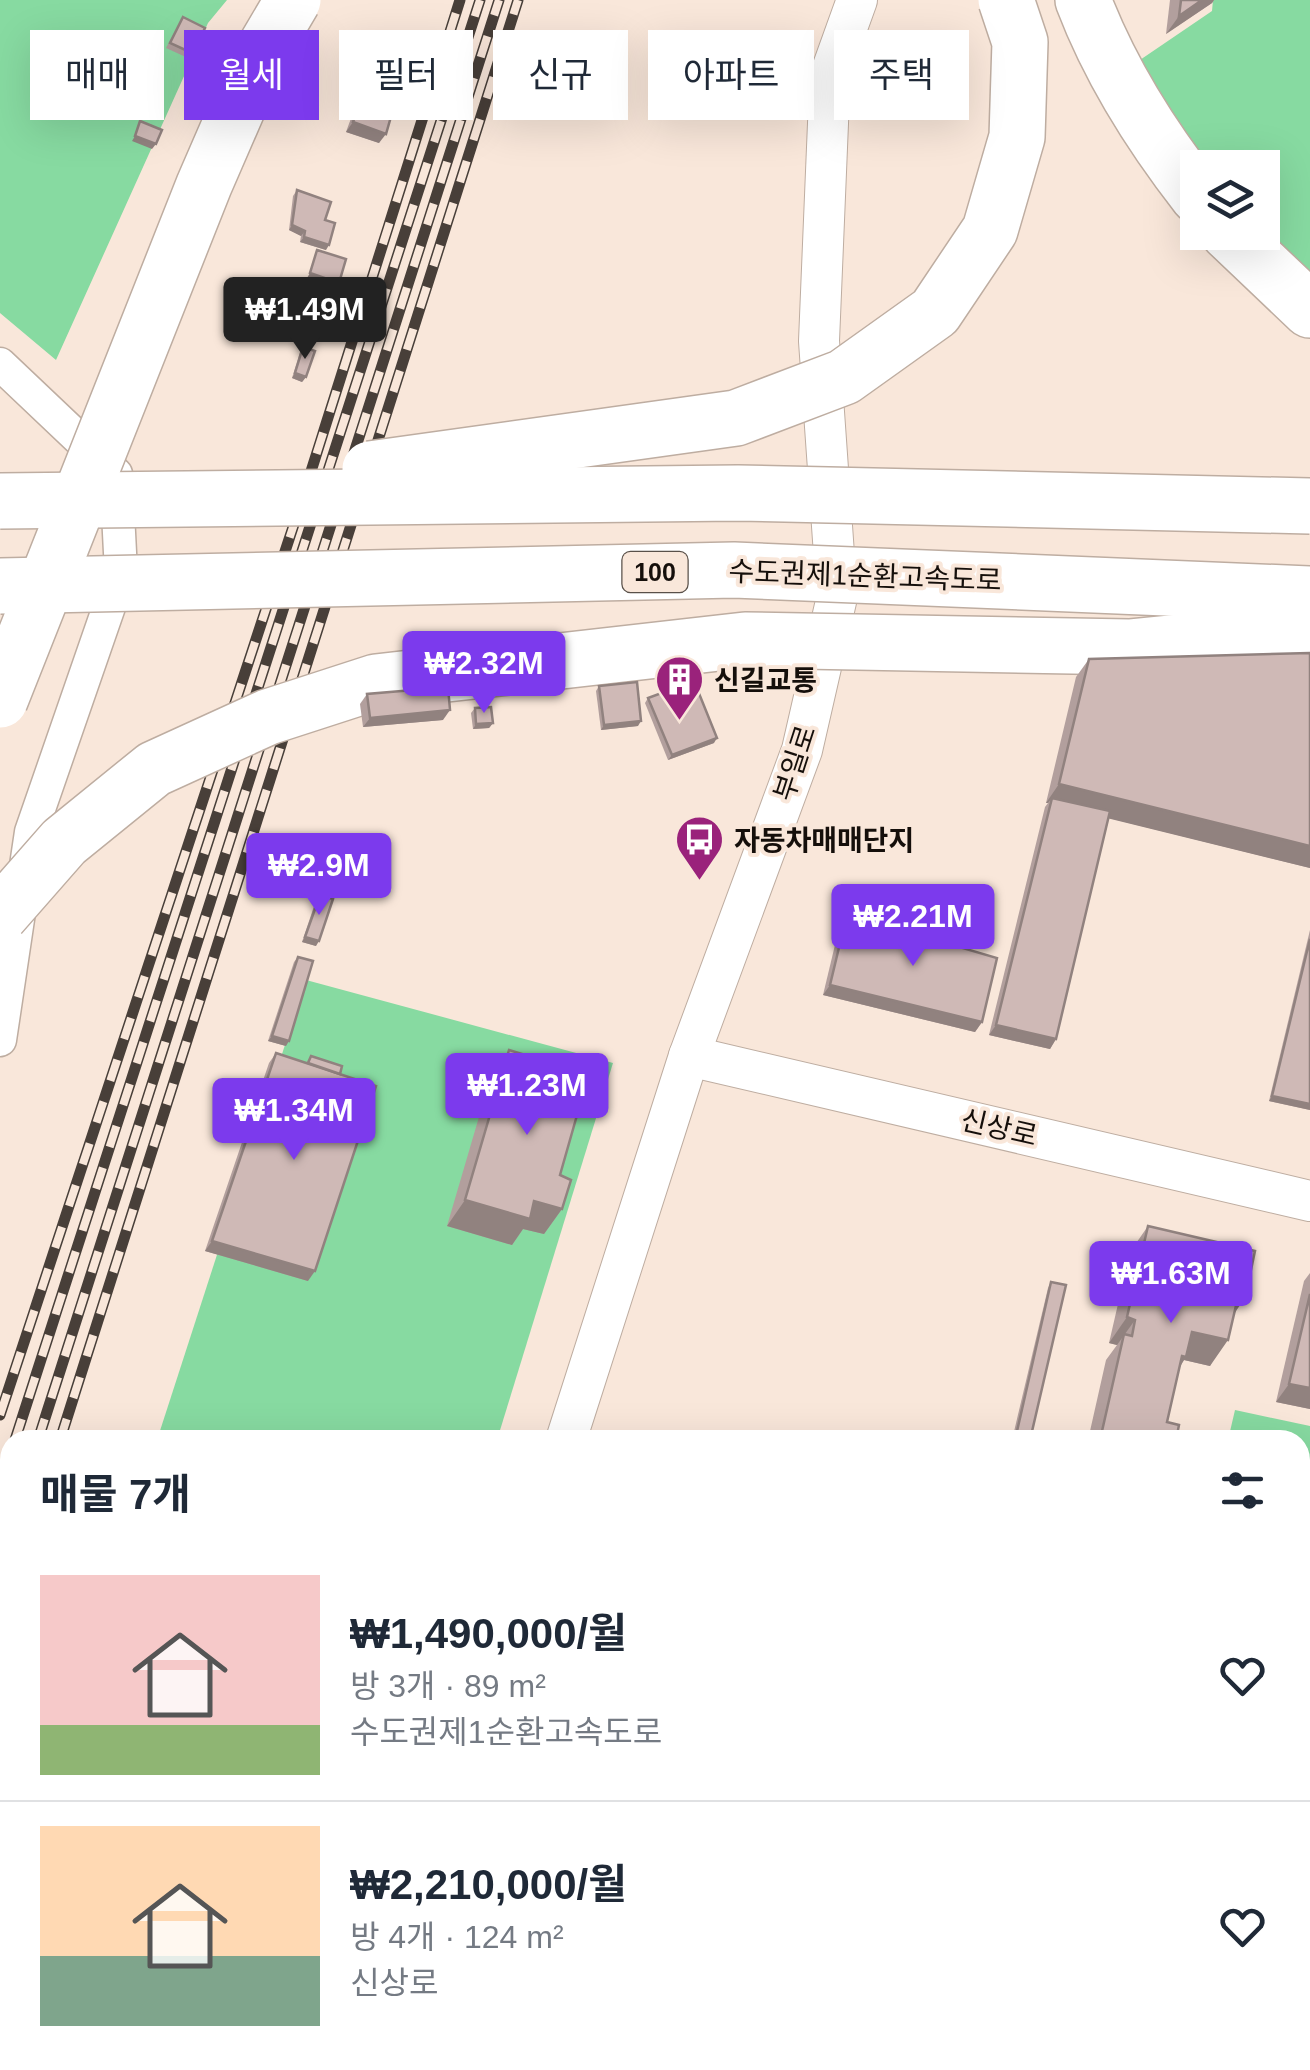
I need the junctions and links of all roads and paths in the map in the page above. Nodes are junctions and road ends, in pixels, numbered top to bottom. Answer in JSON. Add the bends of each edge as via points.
{"nodes":[{"id":1,"x":254,"y":0,"type":"edge"},
{"id":2,"x":293,"y":0,"type":"edge"},
{"id":3,"x":857,"y":0,"type":"edge"},
{"id":4,"x":1006,"y":0,"type":"edge"},
{"id":5,"x":1082,"y":0,"type":"edge"},
{"id":6,"x":1180,"y":173,"type":"edge"},
{"id":7,"x":1247,"y":250,"type":"edge"},
{"id":8,"x":1310,"y":310,"type":"edge"},
{"id":9,"x":0,"y":364,"type":"edge"},
{"id":10,"x":204,"y":496,"type":"junction"},
{"id":11,"x":0,"y":501,"type":"edge"},
{"id":12,"x":1310,"y":506,"type":"edge"},
{"id":13,"x":0,"y":586,"type":"edge"},
{"id":14,"x":1310,"y":594,"type":"edge"},
{"id":15,"x":0,"y":610,"type":"edge"},
{"id":16,"x":1310,"y":629,"type":"edge"},
{"id":17,"x":0,"y":700,"type":"edge"},
{"id":18,"x":0,"y":916,"type":"edge"},
{"id":19,"x":0,"y":1040,"type":"edge"},
{"id":20,"x":688,"y":1056,"type":"junction"},
{"id":21,"x":1310,"y":1201,"type":"edge"},
{"id":22,"x":569,"y":1430,"type":"edge"}],
"edges":[{"from":1,"to":15,"type":"highway","bridge":true,"via":[[196,116]]},
{"from":2,"to":17,"type":"highway","bridge":true,"via":[[260,56],[204,185]]},
{"from":3,"to":20,"type":"street","name":"부일로","via":[[830,75],[819,341],[837,597],[802,750]]},
{"from":4,"to":10,"type":"highway","bridge":true,"via":[[1020,42],[1017,138],[990,230],[935,312],[844,377],[736,418],[467,452]]},
{"from":5,"to":6,"type":"highway","via":[[1099,44]]},
{"from":7,"to":8,"type":"highway"},
{"from":9,"to":19,"type":"street","via":[[116,474],[121,572],[31,832]]},
{"from":10,"to":11,"type":"highway","bridge":true},
{"from":10,"to":12,"type":"highway","bridge":true,"via":[[738,493]]},
{"from":13,"to":14,"type":"highway","name":"수도권제1순환고속도로","number":"100","bridge":true,"via":[[734,570]]},
{"from":16,"to":18,"type":"highway","bridge":true,"via":[[1129,647],[745,640],[376,682],[268,717],[154,769],[64,842]]},
{"from":20,"to":21,"type":"street","name":"신상로"},
{"from":20,"to":22,"type":"street","name":"부일로"}]}
